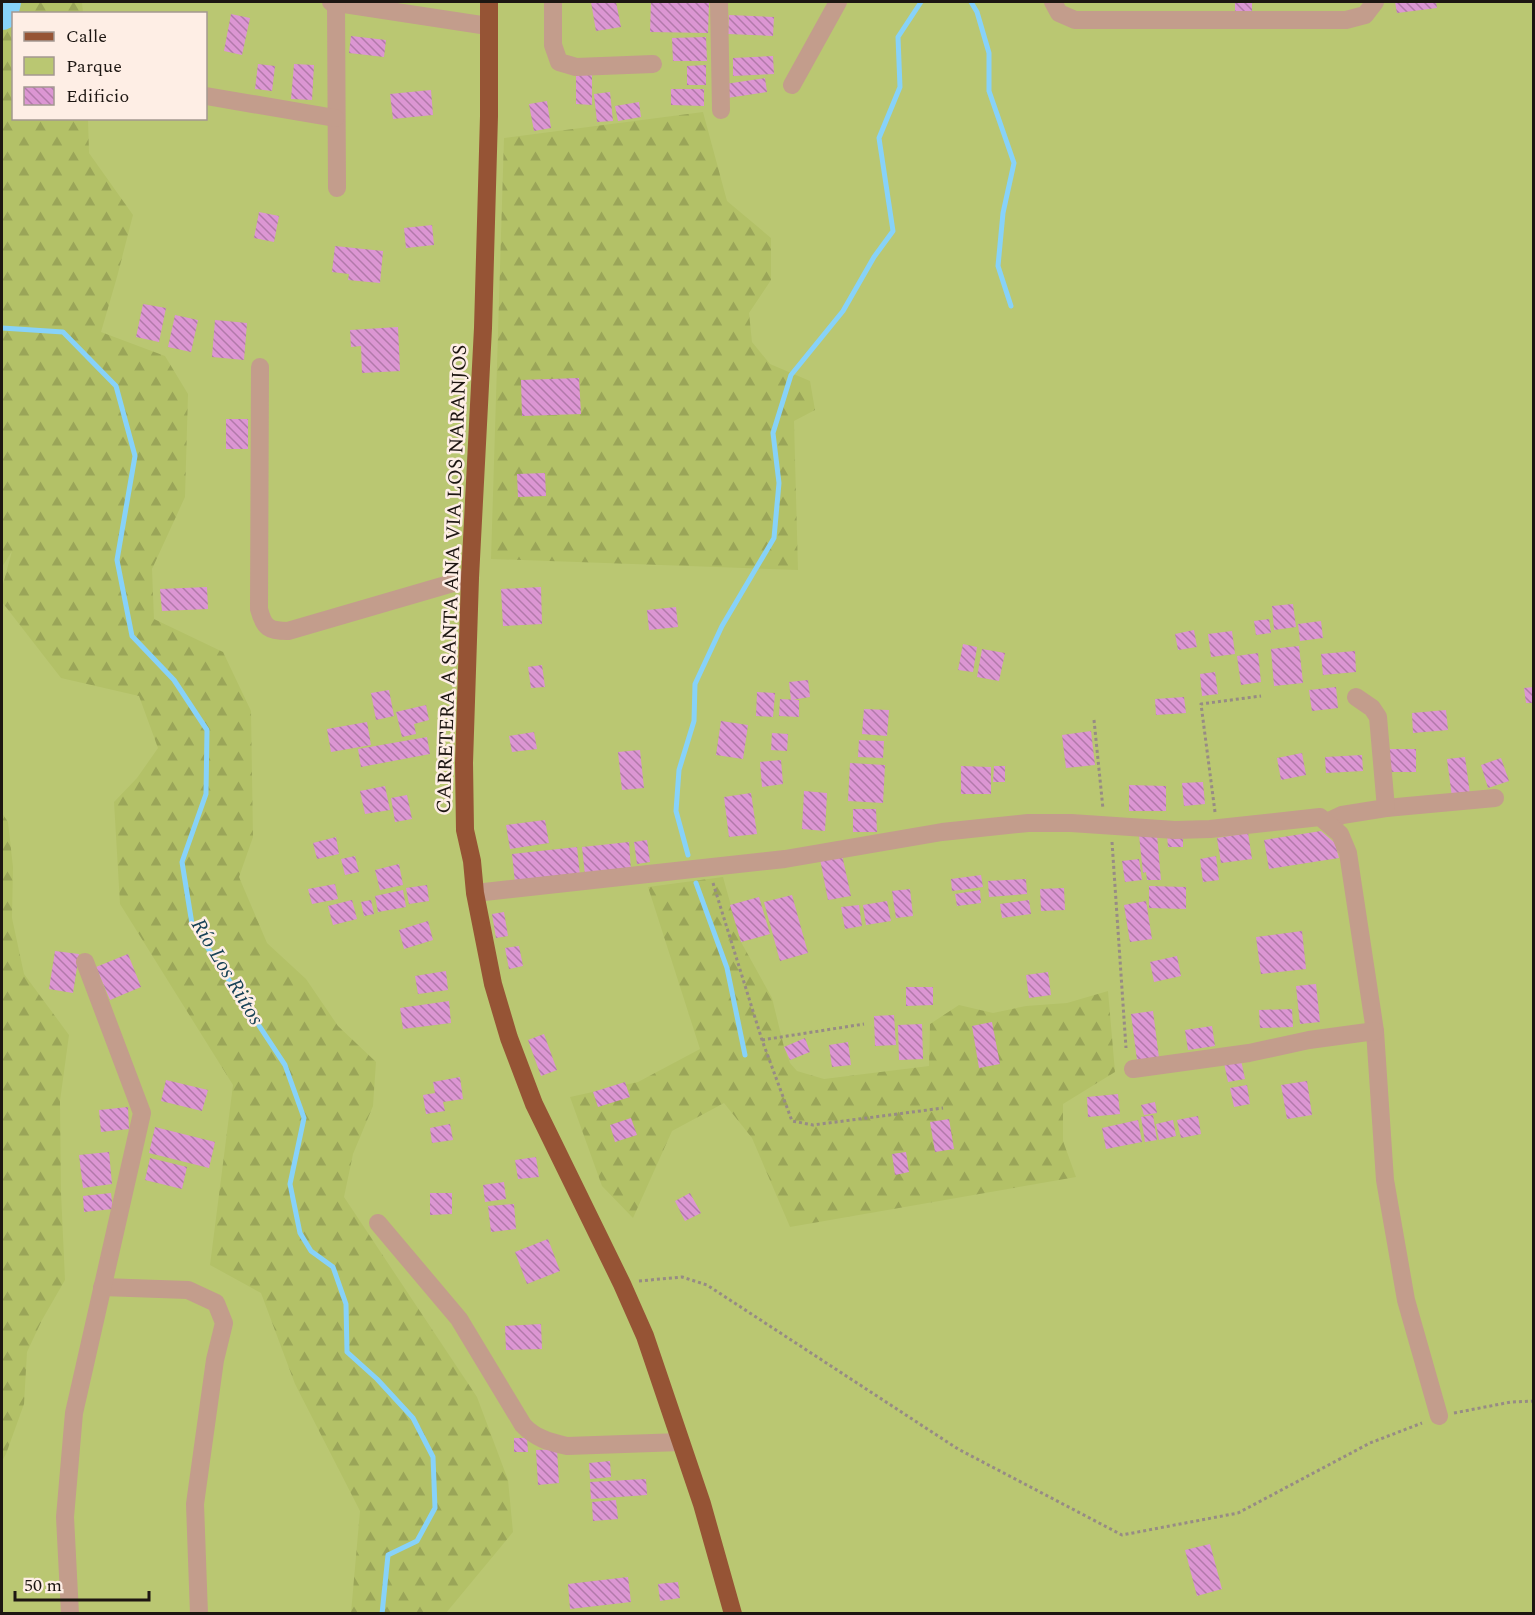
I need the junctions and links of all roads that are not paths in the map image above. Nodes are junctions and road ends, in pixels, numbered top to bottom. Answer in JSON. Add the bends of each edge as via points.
{"nodes":[{"id":1,"x":334,"y":2,"type":"edge"},
{"id":2,"x":489,"y":2,"type":"edge"},
{"id":3,"x":553,"y":2,"type":"edge"},
{"id":4,"x":719,"y":2,"type":"edge"},
{"id":5,"x":838,"y":2,"type":"edge"},
{"id":6,"x":1053,"y":2,"type":"edge"},
{"id":7,"x":1375,"y":2,"type":"edge"},
{"id":8,"x":488,"y":26,"type":"junction"},
{"id":9,"x":653,"y":64,"type":"dead end"},
{"id":10,"x":792,"y":85,"type":"dead end"},
{"id":11,"x":207,"y":96,"type":"edge"},
{"id":12,"x":721,"y":110,"type":"dead end"},
{"id":13,"x":335,"y":118,"type":"junction"},
{"id":14,"x":337,"y":188,"type":"dead end"},
{"id":15,"x":261,"y":367,"type":"dead end"},
{"id":16,"x":470,"y":578,"type":"junction"},
{"id":17,"x":1356,"y":696,"type":"dead end"},
{"id":18,"x":1495,"y":798,"type":"dead end"},
{"id":19,"x":1386,"y":808,"type":"junction"},
{"id":20,"x":1327,"y":822,"type":"junction"},
{"id":21,"x":475,"y":893,"type":"junction"},
{"id":22,"x":85,"y":962,"type":"dead end"},
{"id":23,"x":1375,"y":1031,"type":"junction"},
{"id":24,"x":1133,"y":1069,"type":"dead end"},
{"id":25,"x":378,"y":1223,"type":"dead end"},
{"id":26,"x":102,"y":1287,"type":"junction"},
{"id":27,"x":1439,"y":1416,"type":"road end"},
{"id":28,"x":681,"y":1442,"type":"junction"},
{"id":29,"x":70,"y":1614,"type":"edge"},
{"id":30,"x":199,"y":1614,"type":"edge"},
{"id":31,"x":733,"y":1614,"type":"edge"}],
"edges":[{"from":1,"to":8,"type":"street"},
{"from":1,"to":13,"type":"street"},
{"from":2,"to":8,"type":"main road","name":"CARRETERA A SANTA ANA VIA LOS NARANJOS"},
{"from":3,"to":9,"type":"street","via":[[553,45],[559,62],[576,67]]},
{"from":4,"to":12,"type":"street"},
{"from":5,"to":10,"type":"street"},
{"from":6,"to":7,"type":"street","via":[[1059,13],[1074,20],[1346,20],[1365,15]]},
{"from":8,"to":16,"type":"main road","name":"CARRETERA A SANTA ANA VIA LOS NARANJOS","via":[[483,328]]},
{"from":11,"to":13,"type":"street"},
{"from":13,"to":14,"type":"street"},
{"from":15,"to":16,"type":"street","via":[[259,609],[263,623],[273,631],[288,631]]},
{"from":16,"to":21,"type":"main road","name":"CARRETERA A SANTA ANA VIA LOS NARANJOS","via":[[465,830]]},
{"from":17,"to":19,"type":"street","via":[[1378,717]]},
{"from":18,"to":19,"type":"street"},
{"from":19,"to":20,"type":"street","via":[[1342,814]]},
{"from":20,"to":21,"type":"street","via":[[1320,817],[1175,830],[1028,823],[942,832],[786,859]]},
{"from":20,"to":23,"type":"street","via":[[1340,834],[1348,853]]},
{"from":21,"to":28,"type":"main road","name":"CARRETERA A SANTA ANA VIA LOS NARANJOS","via":[[493,984],[509,1038],[534,1104],[645,1336]]},
{"from":22,"to":26,"type":"street","via":[[142,1113]]},
{"from":23,"to":24,"type":"street"},
{"from":23,"to":27,"type":"street","via":[[1387,1191],[1406,1300]]},
{"from":25,"to":28,"type":"street","via":[[459,1319],[532,1435],[567,1446]]},
{"from":26,"to":29,"type":"street","via":[[74,1413],[65,1516]]},
{"from":26,"to":30,"type":"street","via":[[188,1290],[216,1303],[224,1323],[215,1360],[195,1504]]},
{"from":28,"to":31,"type":"main road","name":"CARRETERA A SANTA ANA VIA LOS NARANJOS"}]}
